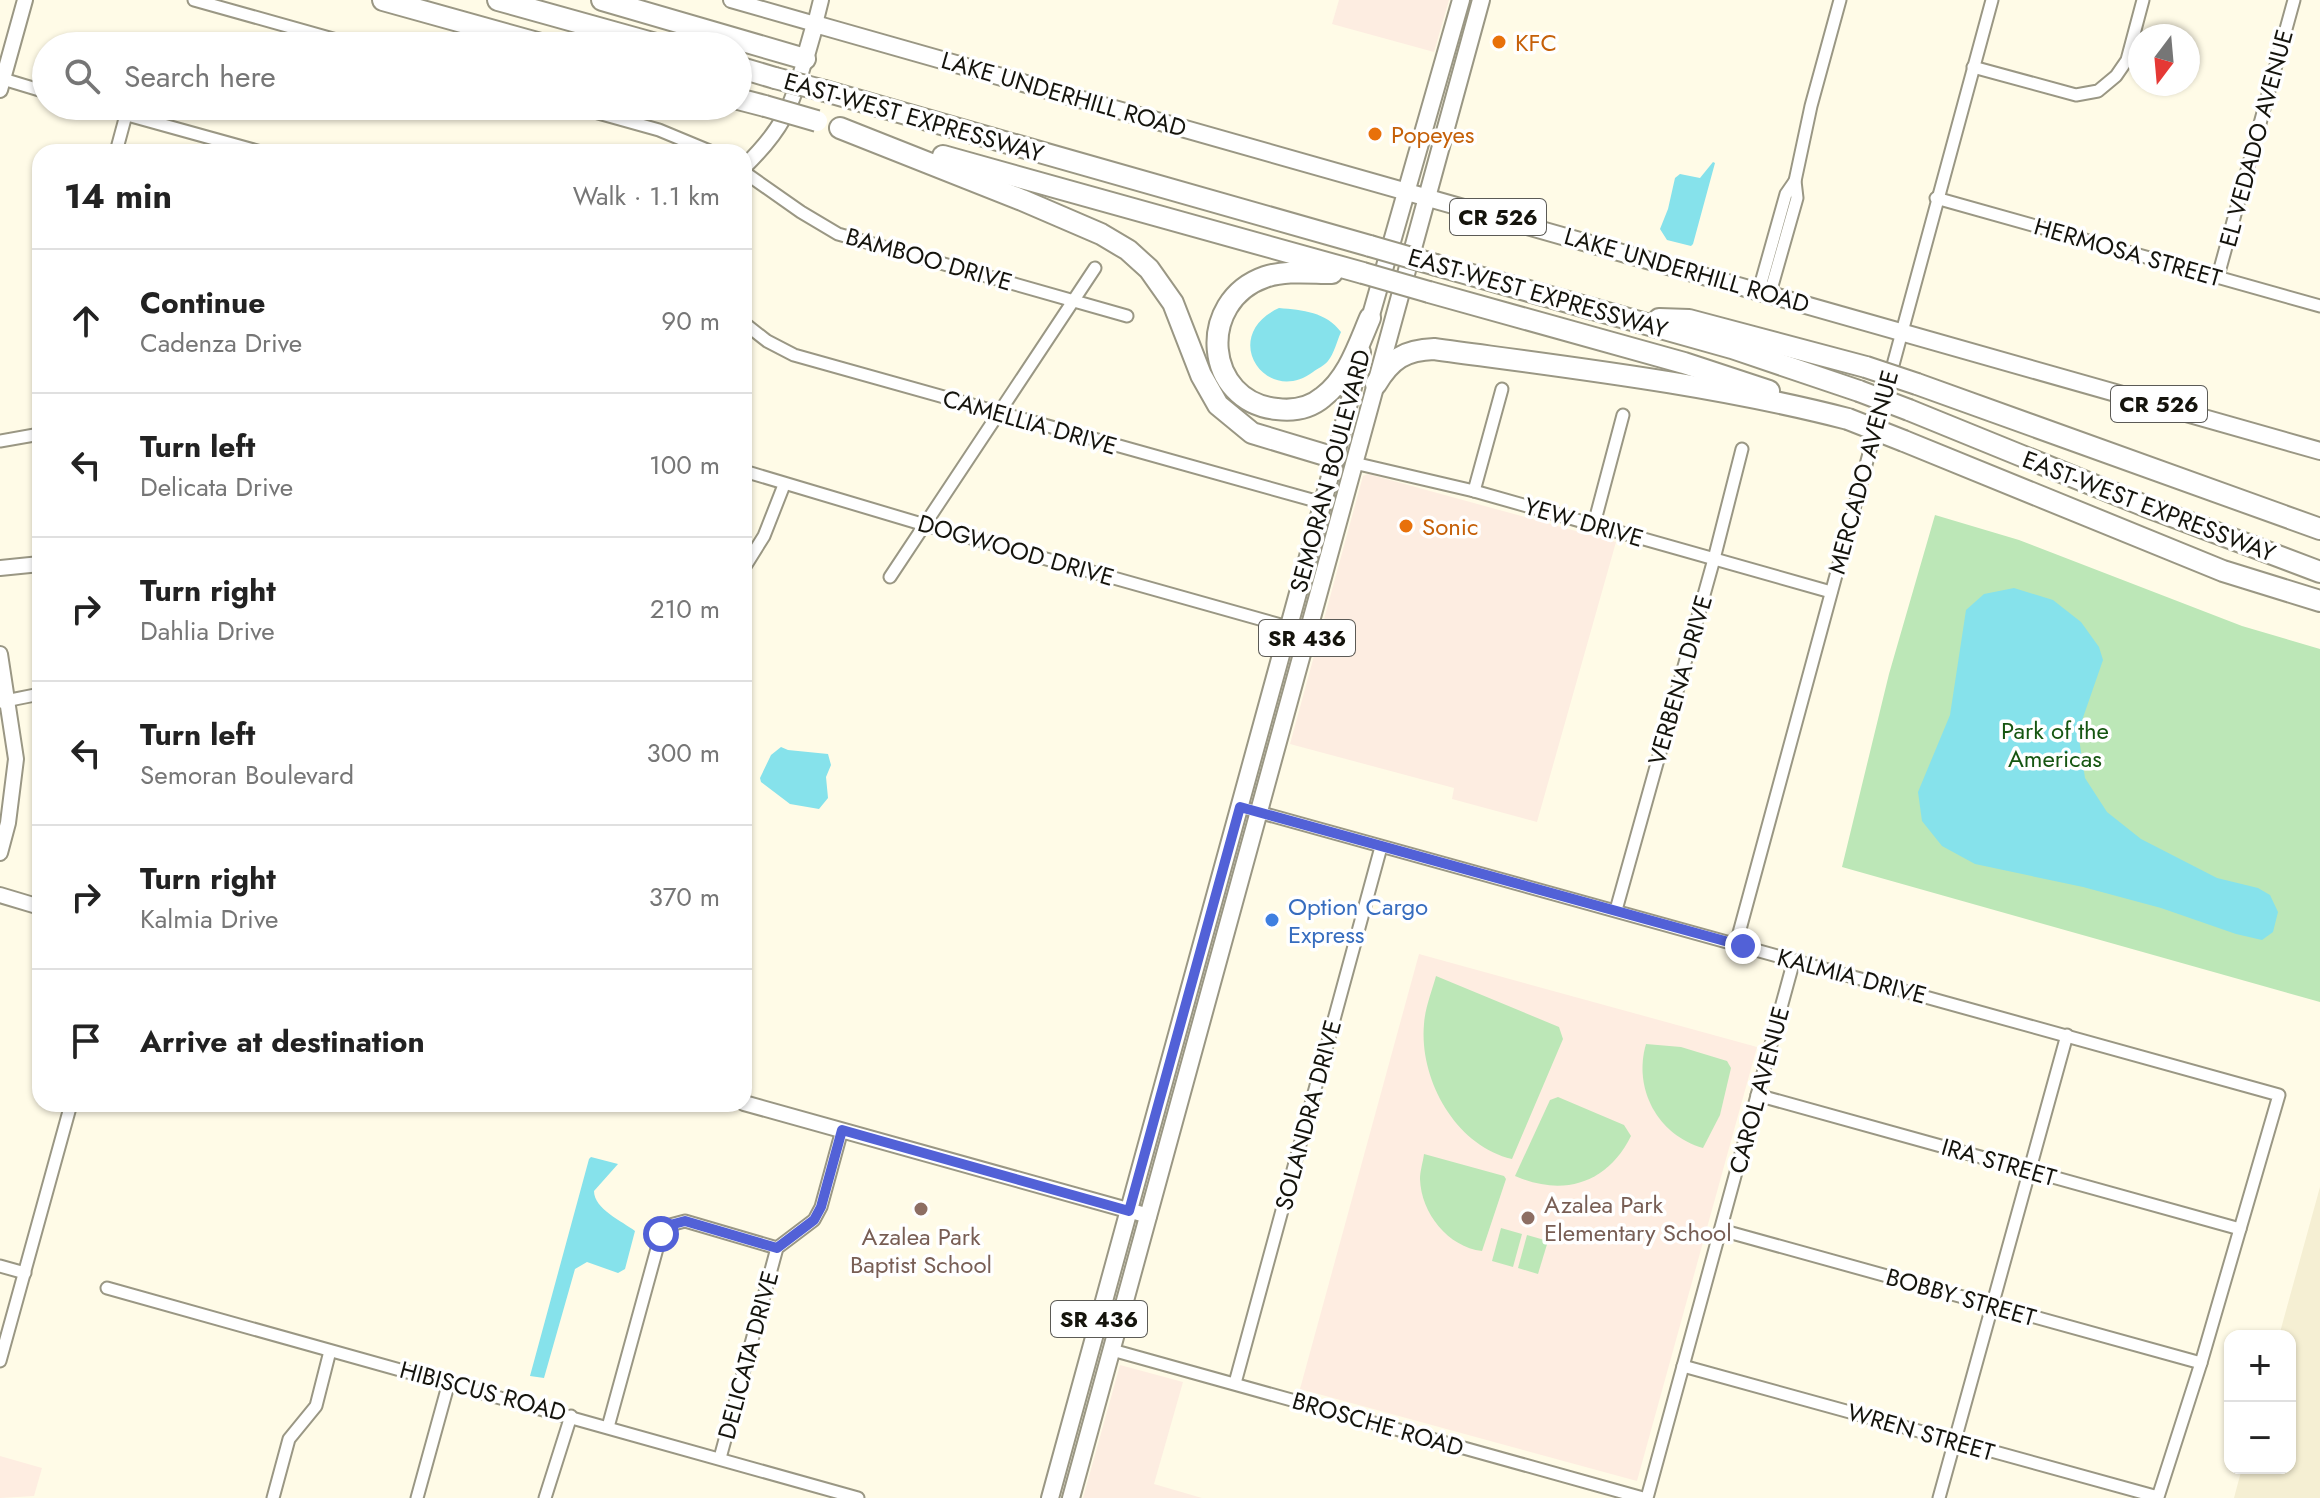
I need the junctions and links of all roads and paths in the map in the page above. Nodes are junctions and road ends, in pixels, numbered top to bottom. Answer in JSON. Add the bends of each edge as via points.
{"nodes":[{"id":1,"x":25,"y":0,"type":"edge"},
{"id":2,"x":194,"y":0,"type":"edge"},
{"id":3,"x":383,"y":0,"type":"edge"},
{"id":4,"x":498,"y":0,"type":"edge"},
{"id":5,"x":602,"y":0,"type":"edge"},
{"id":6,"x":731,"y":0,"type":"edge"},
{"id":7,"x":821,"y":0,"type":"edge"},
{"id":8,"x":1461,"y":0,"type":"edge"},
{"id":9,"x":1481,"y":0,"type":"edge"},
{"id":10,"x":1840,"y":0,"type":"edge"},
{"id":11,"x":1992,"y":0,"type":"edge"},
{"id":12,"x":2143,"y":0,"type":"edge"},
{"id":13,"x":2294,"y":0,"type":"edge"},
{"id":14,"x":815,"y":24,"type":"junction"},
{"id":15,"x":308,"y":32,"type":"edge"},
{"id":16,"x":498,"y":32,"type":"edge"},
{"id":17,"x":613,"y":32,"type":"edge"},
{"id":18,"x":712,"y":32,"type":"edge"},
{"id":19,"x":752,"y":44,"type":"edge"},
{"id":20,"x":805,"y":59,"type":"junction"},
{"id":21,"x":1973,"y":67,"type":"junction"},
{"id":22,"x":752,"y":71,"type":"edge"},
{"id":23,"x":1,"y":85,"type":"edge"},
{"id":24,"x":32,"y":90,"type":"edge"},
{"id":25,"x":752,"y":103,"type":"edge"},
{"id":26,"x":125,"y":120,"type":"edge"},
{"id":27,"x":144,"y":120,"type":"edge"},
{"id":28,"x":623,"y":120,"type":"edge"},
{"id":29,"x":840,"y":128,"type":"junction"},
{"id":30,"x":118,"y":144,"type":"edge"},
{"id":31,"x":228,"y":144,"type":"edge"},
{"id":32,"x":693,"y":144,"type":"edge"},
{"id":33,"x":752,"y":161,"type":"edge"},
{"id":34,"x":752,"y":176,"type":"edge"},
{"id":35,"x":1407,"y":192,"type":"junction"},
{"id":36,"x":1429,"y":198,"type":"junction"},
{"id":37,"x":1936,"y":198,"type":"junction"},
{"id":38,"x":1095,"y":268,"type":"dead end"},
{"id":39,"x":1363,"y":273,"type":"junction"},
{"id":40,"x":2218,"y":276,"type":"junction"},
{"id":41,"x":1764,"y":292,"type":"junction"},
{"id":42,"x":1074,"y":300,"type":"junction"},
{"id":43,"x":2320,"y":306,"type":"edge"},
{"id":44,"x":1127,"y":316,"type":"dead end"},
{"id":45,"x":1370,"y":318,"type":"junction"},
{"id":46,"x":1631,"y":319,"type":"junction"},
{"id":47,"x":752,"y":329,"type":"edge"},
{"id":48,"x":1901,"y":330,"type":"junction"},
{"id":49,"x":1376,"y":384,"type":"junction"},
{"id":50,"x":1502,"y":389,"type":"dead end"},
{"id":51,"x":999,"y":414,"type":"junction"},
{"id":52,"x":1623,"y":415,"type":"dead end"},
{"id":53,"x":1848,"y":419,"type":"junction"},
{"id":54,"x":32,"y":435,"type":"edge"},
{"id":55,"x":0,"y":441,"type":"edge"},
{"id":56,"x":1742,"y":449,"type":"dead end"},
{"id":57,"x":2320,"y":451,"type":"edge"},
{"id":58,"x":1345,"y":461,"type":"junction"},
{"id":59,"x":752,"y":474,"type":"edge"},
{"id":60,"x":784,"y":485,"type":"junction"},
{"id":61,"x":1474,"y":491,"type":"junction"},
{"id":62,"x":1323,"y":503,"type":"junction"},
{"id":63,"x":1594,"y":524,"type":"junction"},
{"id":64,"x":925,"y":525,"type":"junction"},
{"id":65,"x":2320,"y":529,"type":"edge"},
{"id":66,"x":752,"y":555,"type":"edge"},
{"id":67,"x":1714,"y":559,"type":"junction"},
{"id":68,"x":32,"y":565,"type":"edge"},
{"id":69,"x":7,"y":569,"type":"edge"},
{"id":70,"x":2320,"y":572,"type":"edge"},
{"id":71,"x":0,"y":576,"type":"edge"},
{"id":72,"x":890,"y":577,"type":"dead end"},
{"id":73,"x":1831,"y":592,"type":"junction"},
{"id":74,"x":2320,"y":601,"type":"edge"},
{"id":75,"x":1288,"y":627,"type":"junction"},
{"id":76,"x":0,"y":654,"type":"edge"},
{"id":77,"x":32,"y":696,"type":"edge"},
{"id":78,"x":4,"y":701,"type":"edge"},
{"id":79,"x":1240,"y":807,"type":"junction"},
{"id":80,"x":1259,"y":813,"type":"junction"},
{"id":81,"x":1381,"y":847,"type":"junction"},
{"id":82,"x":0,"y":853,"type":"edge"},
{"id":83,"x":0,"y":895,"type":"edge"},
{"id":84,"x":32,"y":905,"type":"edge"},
{"id":85,"x":1616,"y":910,"type":"junction"},
{"id":86,"x":1736,"y":944,"type":"junction"},
{"id":87,"x":1794,"y":960,"type":"junction"},
{"id":88,"x":2067,"y":1035,"type":"junction"},
{"id":89,"x":1757,"y":1095,"type":"junction"},
{"id":90,"x":752,"y":1105,"type":"edge"},
{"id":91,"x":69,"y":1112,"type":"edge"},
{"id":92,"x":842,"y":1130,"type":"junction"},
{"id":93,"x":2028,"y":1170,"type":"junction"},
{"id":94,"x":1129,"y":1211,"type":"junction"},
{"id":95,"x":1149,"y":1216,"type":"junction"},
{"id":96,"x":2240,"y":1229,"type":"junction"},
{"id":97,"x":1721,"y":1230,"type":"junction"},
{"id":98,"x":777,"y":1248,"type":"junction"},
{"id":99,"x":0,"y":1266,"type":"edge"},
{"id":100,"x":25,"y":1273,"type":"junction"},
{"id":101,"x":107,"y":1288,"type":"dead end"},
{"id":102,"x":1992,"y":1305,"type":"junction"},
{"id":103,"x":1112,"y":1350,"type":"junction"},
{"id":104,"x":330,"y":1351,"type":"junction"},
{"id":105,"x":0,"y":1361,"type":"edge"},
{"id":106,"x":2201,"y":1363,"type":"junction"},
{"id":107,"x":1683,"y":1366,"type":"junction"},
{"id":108,"x":449,"y":1382,"type":"junction"},
{"id":109,"x":1235,"y":1383,"type":"junction"},
{"id":110,"x":571,"y":1416,"type":"junction"},
{"id":111,"x":608,"y":1427,"type":"junction"},
{"id":112,"x":1955,"y":1441,"type":"junction"},
{"id":113,"x":720,"y":1458,"type":"junction"},
{"id":114,"x":840,"y":1496,"type":"edge"},
{"id":115,"x":2158,"y":1497,"type":"edge"},
{"id":116,"x":273,"y":1498,"type":"edge"},
{"id":117,"x":417,"y":1498,"type":"edge"},
{"id":118,"x":545,"y":1498,"type":"edge"},
{"id":119,"x":858,"y":1498,"type":"edge"},
{"id":120,"x":1050,"y":1498,"type":"edge"},
{"id":121,"x":1071,"y":1498,"type":"edge"},
{"id":122,"x":1645,"y":1498,"type":"edge"},
{"id":123,"x":1939,"y":1498,"type":"edge"}],
"edges":[{"from":1,"to":23,"type":"street"},
{"from":2,"to":15,"type":"street"},
{"from":3,"to":16,"type":"highway"},
{"from":4,"to":17,"type":"highway"},
{"from":5,"to":18,"type":"highway"},
{"from":6,"to":14,"type":"street","name":"LAKE UNDERHILL ROAD"},
{"from":7,"to":14,"type":"street"},
{"from":8,"to":35,"type":"main road","name":"SEMORAN BOULEVARD","number":"SR 436"},
{"from":9,"to":36,"type":"main road","name":"SEMORAN BOULEVARD","number":"SR 436"},
{"from":10,"to":41,"type":"street","via":[[1811,106],[1795,181],[1797,198]]},
{"from":11,"to":21,"type":"street","name":"MERCADO AVENUE"},
{"from":12,"to":21,"type":"street","via":[[2127,60],[2098,91],[2076,95]]},
{"from":13,"to":40,"type":"street","name":"EL VEDADO AVENUE"},
{"from":14,"to":20,"type":"main road"},
{"from":14,"to":35,"type":"main road","name":"LAKE UNDERHILL ROAD"},
{"from":19,"to":20,"type":"highway"},
{"from":20,"to":33,"type":"street","via":[[785,119]]},
{"from":21,"to":37,"type":"street","name":"MERCADO AVENUE"},
{"from":22,"to":46,"type":"highway","name":"EAST-WEST EXPRESSWAY","bridge":true},
{"from":23,"to":24,"type":"street"},
{"from":25,"to":29,"type":"highway","name":"EAST-WEST EXPRESSWAY","bridge":true},
{"from":26,"to":30,"type":"street"},
{"from":27,"to":31,"type":"street"},
{"from":28,"to":32,"type":"street"},
{"from":29,"to":39,"type":"highway","name":"EAST-WEST EXPRESSWAY"},
{"from":29,"to":58,"type":"highway","via":[[1022,200],[1128,250],[1168,295],[1218,405],[1252,433]]},
{"from":34,"to":42,"type":"street","name":"BAMBOO DRIVE","via":[[838,234]]},
{"from":35,"to":36,"type":"main road","name":"LAKE UNDERHILL ROAD","number":"CR 526"},
{"from":35,"to":45,"type":"main road","name":"SEMORAN BOULEVARD","number":"SR 436"},
{"from":36,"to":41,"type":"main road","name":"LAKE UNDERHILL ROAD","number":"CR 526"},
{"from":36,"to":49,"type":"main road","name":"SEMORAN BOULEVARD","number":"SR 436"},
{"from":37,"to":40,"type":"street","name":"HERMOSA STREET"},
{"from":37,"to":48,"type":"street","name":"MERCADO AVENUE"},
{"from":38,"to":42,"type":"street"},
{"from":39,"to":45,"type":"highway","via":[[1288,272],[1248,285],[1223,313],[1218,357],[1236,390],[1253,402],[1288,410],[1307,406],[1338,382]]},
{"from":39,"to":53,"type":"highway","name":"EAST-WEST EXPRESSWAY","bridge":true,"via":[[1697,367]]},
{"from":40,"to":43,"type":"street","name":"HERMOSA STREET"},
{"from":41,"to":48,"type":"main road","name":"LAKE UNDERHILL ROAD","number":"CR 526"},
{"from":42,"to":44,"type":"street","name":"BAMBOO DRIVE"},
{"from":42,"to":51,"type":"street"},
{"from":45,"to":58,"type":"main road","name":"SEMORAN BOULEVARD","number":"SR 436"},
{"from":46,"to":65,"type":"highway","bridge":true,"via":[[1689,320],[1866,367]]},
{"from":46,"to":70,"type":"highway","name":"EAST-WEST EXPRESSWAY","bridge":true,"via":[[1859,391]]},
{"from":47,"to":51,"type":"street","name":"CAMELLIA DRIVE","via":[[794,355]]},
{"from":48,"to":57,"type":"main road","name":"LAKE UNDERHILL ROAD","number":"CR 526"},
{"from":48,"to":73,"type":"street","name":"MERCADO AVENUE"},
{"from":49,"to":53,"type":"highway","via":[[1402,354],[1434,349],[1655,380]]},
{"from":49,"to":58,"type":"main road","name":"SEMORAN BOULEVARD","number":"SR 436"},
{"from":50,"to":61,"type":"street"},
{"from":51,"to":62,"type":"street","name":"CAMELLIA DRIVE"},
{"from":51,"to":64,"type":"street"},
{"from":52,"to":63,"type":"street"},
{"from":53,"to":74,"type":"highway","name":"EAST-WEST EXPRESSWAY","bridge":true,"via":[[2223,571]]},
{"from":54,"to":55,"type":"street"},
{"from":56,"to":67,"type":"street","name":"VERBENA DRIVE"},
{"from":58,"to":61,"type":"street","name":"YEW DRIVE"},
{"from":58,"to":62,"type":"main road","name":"SEMORAN BOULEVARD","number":"SR 436"},
{"from":58,"to":80,"type":"main road","name":"SEMORAN BOULEVARD","number":"SR 436"},
{"from":59,"to":60,"type":"street","name":"DOGWOOD DRIVE"},
{"from":60,"to":64,"type":"street","name":"DOGWOOD DRIVE"},
{"from":60,"to":66,"type":"street"},
{"from":61,"to":63,"type":"street","name":"YEW DRIVE"},
{"from":62,"to":75,"type":"main road","name":"SEMORAN BOULEVARD","number":"SR 436"},
{"from":63,"to":67,"type":"street","name":"YEW DRIVE"},
{"from":64,"to":72,"type":"street"},
{"from":64,"to":75,"type":"street","name":"DOGWOOD DRIVE"},
{"from":67,"to":73,"type":"street","name":"YEW DRIVE"},
{"from":67,"to":85,"type":"street","name":"VERBENA DRIVE"},
{"from":68,"to":69,"type":"street"},
{"from":69,"to":71,"type":"street"},
{"from":73,"to":86,"type":"street","name":"MERCADO AVENUE"},
{"from":75,"to":79,"type":"main road","name":"SEMORAN BOULEVARD","number":"SR 436"},
{"from":76,"to":78,"type":"street"},
{"from":77,"to":78,"type":"street"},
{"from":78,"to":82,"type":"street","via":[[16,759]]},
{"from":79,"to":80,"type":"street","name":"KALMIA DRIVE"},
{"from":79,"to":94,"type":"main road","name":"SEMORAN BOULEVARD","number":"SR 436"},
{"from":80,"to":81,"type":"street","name":"KALMIA DRIVE"},
{"from":80,"to":95,"type":"main road","name":"SEMORAN BOULEVARD","number":"SR 436"},
{"from":81,"to":85,"type":"street","name":"KALMIA DRIVE"},
{"from":81,"to":109,"type":"street","name":"SOLANDRA DRIVE"},
{"from":83,"to":84,"type":"street"},
{"from":85,"to":86,"type":"street","name":"KALMIA DRIVE"},
{"from":86,"to":87,"type":"street","name":"KALMIA DRIVE"},
{"from":87,"to":88,"type":"street","name":"KALMIA DRIVE"},
{"from":87,"to":89,"type":"street","name":"CAROL AVENUE"},
{"from":88,"to":93,"type":"street"},
{"from":88,"to":96,"type":"street","name":"KALMIA DRIVE","via":[[2279,1095]]},
{"from":89,"to":93,"type":"street","name":"IRA STREET"},
{"from":89,"to":97,"type":"street","name":"CAROL AVENUE"},
{"from":90,"to":92,"type":"street"},
{"from":91,"to":100,"type":"street"},
{"from":92,"to":94,"type":"street"},
{"from":92,"to":98,"type":"street","name":"DELICATA DRIVE","via":[[814,1220]]},
{"from":93,"to":96,"type":"street","name":"IRA STREET"},
{"from":93,"to":102,"type":"street"},
{"from":94,"to":95,"type":"street"},
{"from":94,"to":120,"type":"main road","name":"SEMORAN BOULEVARD","number":"SR 436"},
{"from":95,"to":103,"type":"main road","name":"SEMORAN BOULEVARD","number":"SR 436"},
{"from":96,"to":106,"type":"street"},
{"from":97,"to":102,"type":"street","name":"BOBBY STREET"},
{"from":97,"to":107,"type":"street","name":"CAROL AVENUE"},
{"from":98,"to":111,"type":"street","via":[[685,1221],[661,1234]]},
{"from":98,"to":113,"type":"street","name":"DELICATA DRIVE"},
{"from":99,"to":100,"type":"street"},
{"from":100,"to":105,"type":"street"},
{"from":101,"to":104,"type":"street","name":"HIBISCUS ROAD"},
{"from":102,"to":106,"type":"street","name":"BOBBY STREET"},
{"from":102,"to":112,"type":"street"},
{"from":103,"to":109,"type":"street","name":"BROSCHE ROAD"},
{"from":103,"to":121,"type":"main road","name":"SEMORAN BOULEVARD","number":"SR 436"},
{"from":104,"to":108,"type":"street","name":"HIBISCUS ROAD"},
{"from":104,"to":116,"type":"street","via":[[316,1406],[289,1439]]},
{"from":106,"to":115,"type":"street"},
{"from":107,"to":112,"type":"street","name":"WREN STREET"},
{"from":107,"to":122,"type":"street","name":"CAROL AVENUE"},
{"from":108,"to":110,"type":"street","name":"HIBISCUS ROAD"},
{"from":108,"to":117,"type":"street"},
{"from":109,"to":122,"type":"street","name":"BROSCHE ROAD"},
{"from":110,"to":111,"type":"street","name":"HIBISCUS ROAD"},
{"from":110,"to":118,"type":"street"},
{"from":111,"to":113,"type":"street","name":"HIBISCUS ROAD"},
{"from":112,"to":115,"type":"street","name":"WREN STREET"},
{"from":112,"to":123,"type":"street"},
{"from":113,"to":114,"type":"street","name":"HIBISCUS ROAD"},
{"from":114,"to":119,"type":"street","name":"HIBISCUS ROAD"}]}
